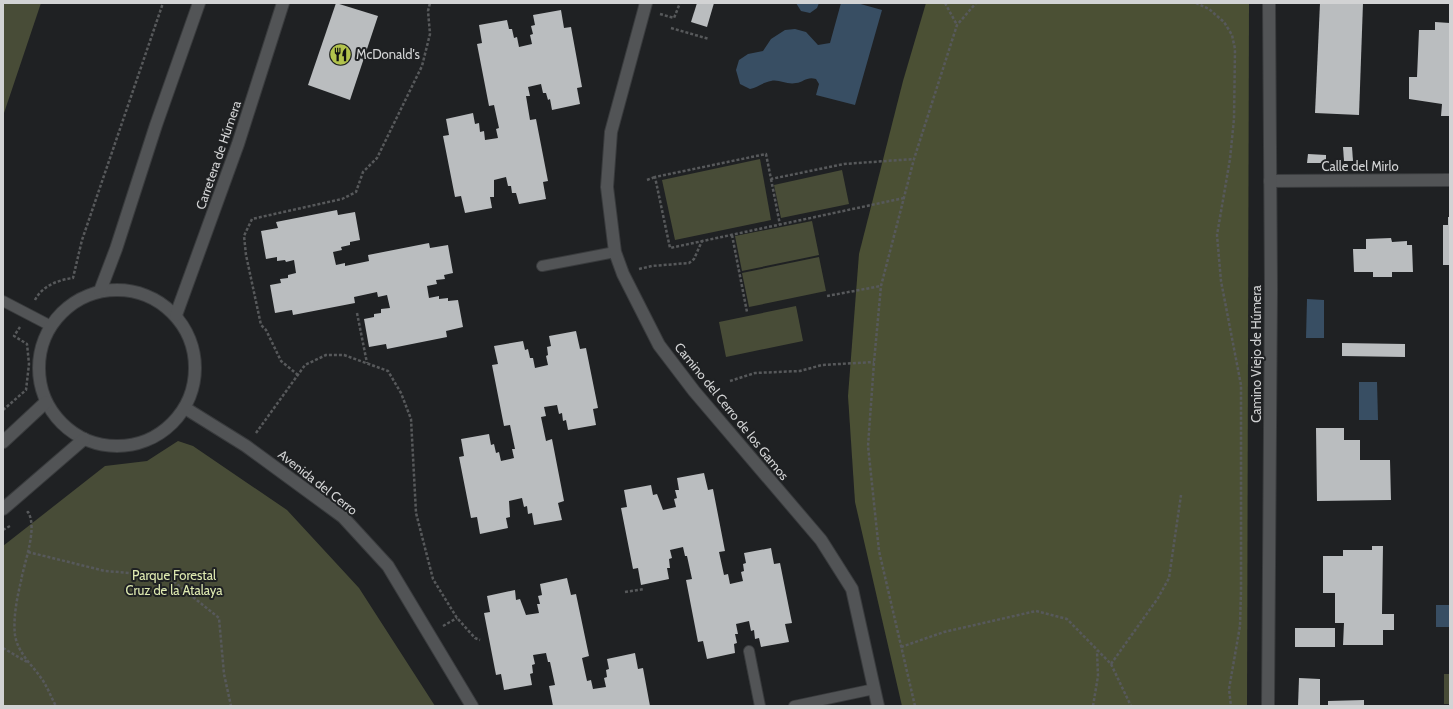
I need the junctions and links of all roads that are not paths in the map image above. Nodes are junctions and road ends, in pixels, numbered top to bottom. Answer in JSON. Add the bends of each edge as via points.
{"nodes":[{"id":1,"x":199,"y":3,"type":"edge"},
{"id":2,"x":283,"y":3,"type":"edge"},
{"id":3,"x":646,"y":3,"type":"edge"},
{"id":4,"x":1269,"y":3,"type":"edge"},
{"id":5,"x":1450,"y":180,"type":"edge"},
{"id":6,"x":1270,"y":181,"type":"junction"},
{"id":7,"x":615,"y":252,"type":"junction"},
{"id":8,"x":542,"y":266,"type":"dead end"},
{"id":9,"x":100,"y":291,"type":"junction"},
{"id":10,"x":3,"y":301,"type":"edge"},
{"id":11,"x":176,"y":315,"type":"junction"},
{"id":12,"x":51,"y":326,"type":"junction"},
{"id":13,"x":46,"y":402,"type":"junction"},
{"id":14,"x":185,"y":408,"type":"junction"},
{"id":15,"x":84,"y":439,"type":"junction"},
{"id":16,"x":3,"y":442,"type":"edge"},
{"id":17,"x":3,"y":510,"type":"edge"},
{"id":18,"x":749,"y":651,"type":"dead end"},
{"id":19,"x":874,"y":689,"type":"junction"},
{"id":20,"x":472,"y":706,"type":"edge"},
{"id":21,"x":760,"y":706,"type":"edge"},
{"id":22,"x":794,"y":706,"type":"edge"},
{"id":23,"x":878,"y":706,"type":"edge"},
{"id":24,"x":1268,"y":706,"type":"edge"}],
"edges":[{"from":1,"to":9,"type":"street"},
{"from":2,"to":11,"type":"street","name":"Carretera de Húmera","via":[[238,144]]},
{"from":3,"to":7,"type":"street","name":"Camino del Cerro de los Gamos","via":[[611,132],[607,187]]},
{"from":4,"to":6,"type":"street","name":"Camino Viejo de Húmera"},
{"from":5,"to":6,"type":"street","name":"Calle del Mirlo"},
{"from":6,"to":24,"type":"street","name":"Camino Viejo de Húmera"},
{"from":7,"to":8,"type":"lane"},
{"from":7,"to":19,"type":"street","name":"Camino del Cerro de los Gamos","via":[[623,274],[659,345],[694,391],[821,540],[852,589]]},
{"from":9,"to":11,"type":"street","via":[[128,290],[154,298]]},
{"from":9,"to":12,"type":"street","via":[[72,303]]},
{"from":10,"to":12,"type":"lane"},
{"from":11,"to":14,"type":"street","via":[[192,344],[194,364],[195,377]]},
{"from":12,"to":13,"type":"street","via":[[42,344],[39,363],[40,383]]},
{"from":13,"to":15,"type":"street","via":[[62,424]]},
{"from":13,"to":16,"type":"street"},
{"from":14,"to":15,"type":"street","via":[[170,426],[151,439],[129,446],[106,446]]},
{"from":14,"to":20,"type":"street","name":"Avenida del Cerro","via":[[246,446],[343,517],[388,566]]},
{"from":15,"to":17,"type":"street"},
{"from":18,"to":21,"type":"lane"},
{"from":19,"to":22,"type":"lane"},
{"from":19,"to":23,"type":"street","name":"Camino del Cerro de los Gamos"}]}
